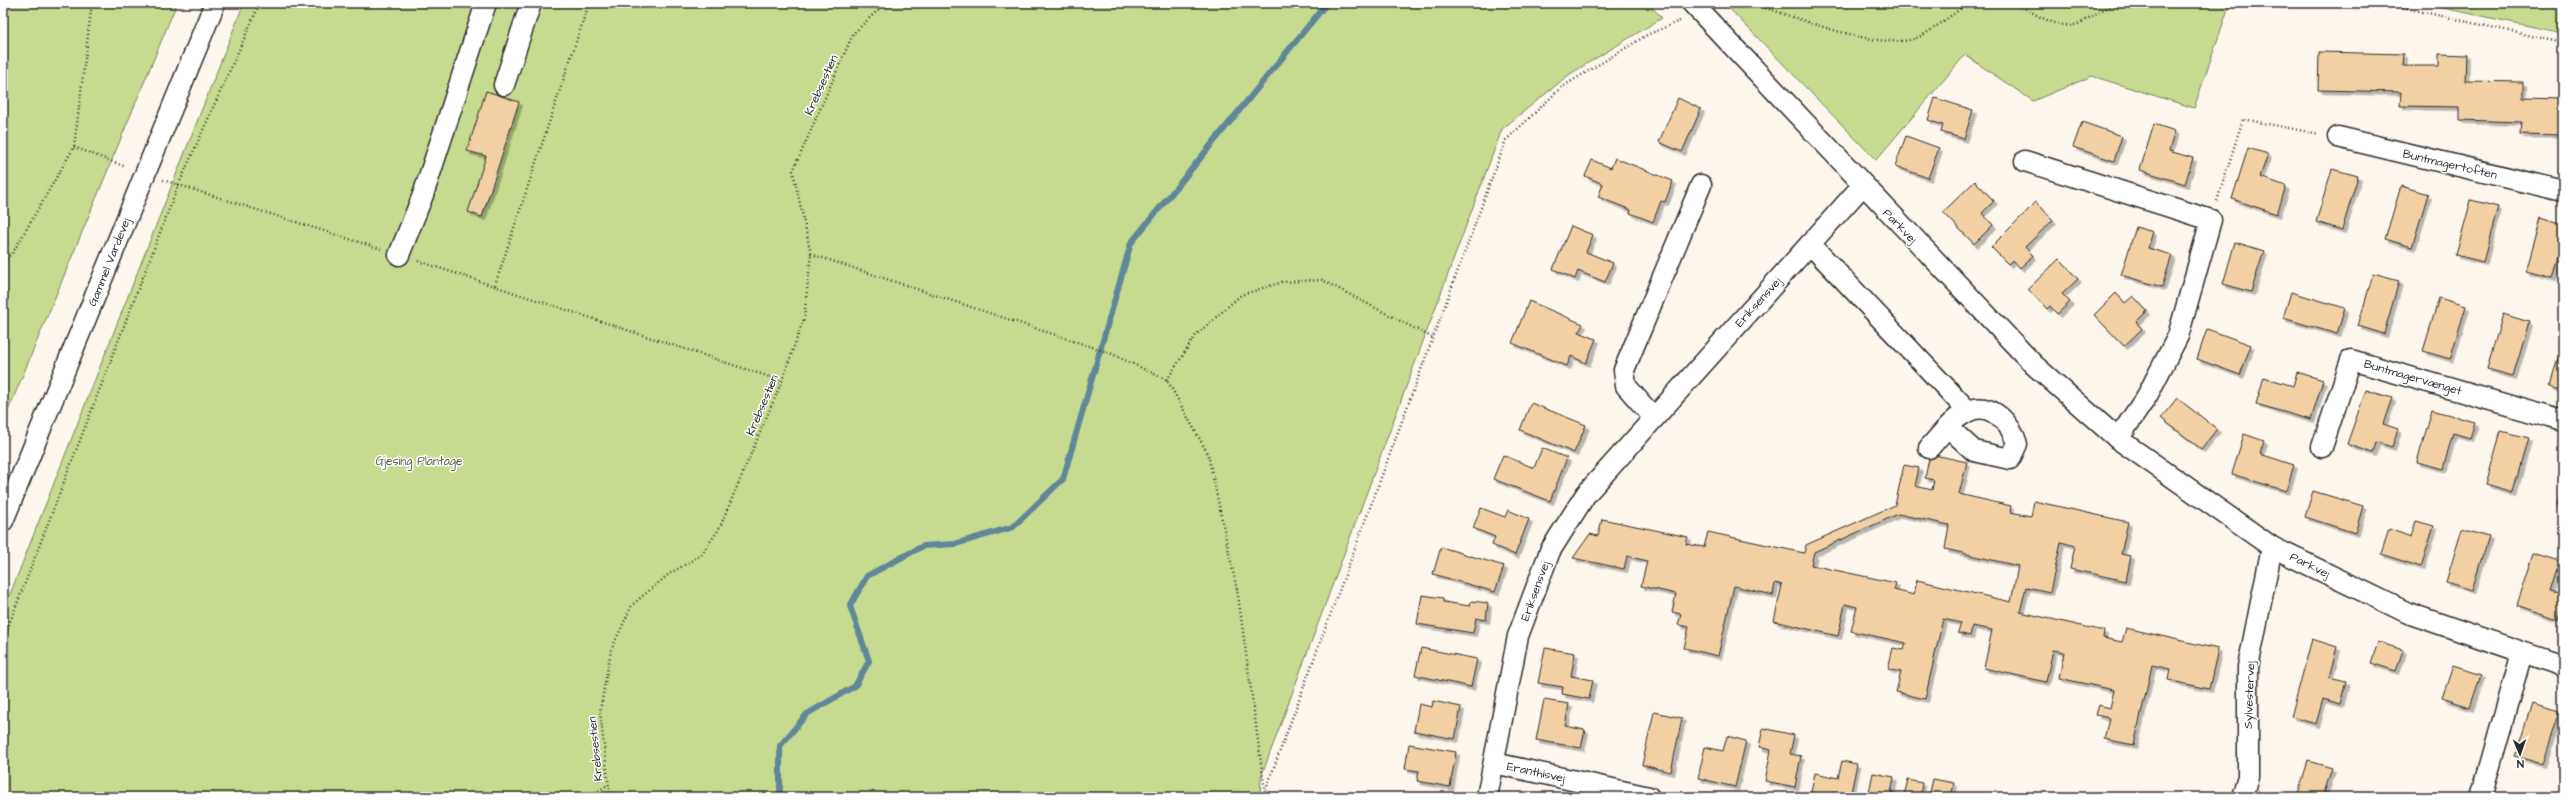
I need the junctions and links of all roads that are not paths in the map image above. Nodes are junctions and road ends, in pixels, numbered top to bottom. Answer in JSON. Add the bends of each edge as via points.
{"nodes":[{"id":1,"x":216,"y":3,"type":"edge"},
{"id":2,"x":486,"y":3,"type":"edge"},
{"id":3,"x":531,"y":3,"type":"edge"},
{"id":4,"x":1696,"y":7,"type":"edge"},
{"id":5,"x":504,"y":85,"type":"dead end"},
{"id":6,"x":2338,"y":137,"type":"road end"},
{"id":7,"x":2025,"y":161,"type":"dead end"},
{"id":8,"x":1701,"y":185,"type":"dead end"},
{"id":9,"x":1862,"y":186,"type":"junction"},
{"id":10,"x":2563,"y":191,"type":"edge"},
{"id":11,"x":1810,"y":244,"type":"junction"},
{"id":12,"x":399,"y":254,"type":"road end"},
{"id":13,"x":1968,"y":411,"type":"junction"},
{"id":14,"x":1654,"y":418,"type":"junction"},
{"id":15,"x":2563,"y":421,"type":"edge"},
{"id":16,"x":1948,"y":427,"type":"junction"},
{"id":17,"x":2118,"y":439,"type":"junction"},
{"id":18,"x":2322,"y":447,"type":"dead end"},
{"id":19,"x":1929,"y":448,"type":"dead end"},
{"id":20,"x":3,"y":521,"type":"edge"},
{"id":21,"x":2272,"y":547,"type":"junction"},
{"id":22,"x":2522,"y":653,"type":"junction"},
{"id":23,"x":2563,"y":666,"type":"edge"},
{"id":24,"x":1494,"y":763,"type":"junction"},
{"id":25,"x":1487,"y":797,"type":"edge"},
{"id":26,"x":1648,"y":797,"type":"edge"},
{"id":27,"x":2242,"y":797,"type":"edge"},
{"id":28,"x":2481,"y":797,"type":"edge"}],
"edges":[{"from":1,"to":20,"type":"street","name":"Gammel Vardevej"},
{"from":2,"to":12,"type":"street","via":[[423,194]]},
{"from":3,"to":5,"type":"street"},
{"from":4,"to":9,"type":"street","name":"Parkvej"},
{"from":6,"to":10,"type":"street","name":"Buntmagertoften"},
{"from":7,"to":17,"type":"street","via":[[2211,220],[2178,336],[2147,396]]},
{"from":8,"to":14,"type":"street","via":[[1624,370],[1626,386]]},
{"from":9,"to":11,"type":"street","name":"Eriksensvej"},
{"from":9,"to":17,"type":"street","name":"Parkvej","via":[[2034,365]]},
{"from":11,"to":13,"type":"street"},
{"from":11,"to":14,"type":"street","name":"Eriksensvej"},
{"from":13,"to":16,"type":"street"},
{"from":13,"to":16,"type":"street","via":[[1994,413],[2005,420],[2013,431],[2017,444],[2010,459],[1974,451]]},
{"from":14,"to":24,"type":"street","name":"Eriksensvej","via":[[1586,494],[1550,551],[1518,636]]},
{"from":15,"to":18,"type":"street","name":"Buntmagervænget","via":[[2351,360]]},
{"from":16,"to":19,"type":"street"},
{"from":17,"to":21,"type":"street","name":"Parkvej"},
{"from":21,"to":22,"type":"street","name":"Parkvej","via":[[2408,613]]},
{"from":21,"to":27,"type":"street","name":"Sylvestervej","via":[[2248,667],[2248,776]]},
{"from":22,"to":23,"type":"street","name":"Parkvej"},
{"from":22,"to":28,"type":"street"},
{"from":24,"to":25,"type":"street","name":"Eriksensvej"},
{"from":24,"to":26,"type":"street","name":"Eranthisvej"}]}
